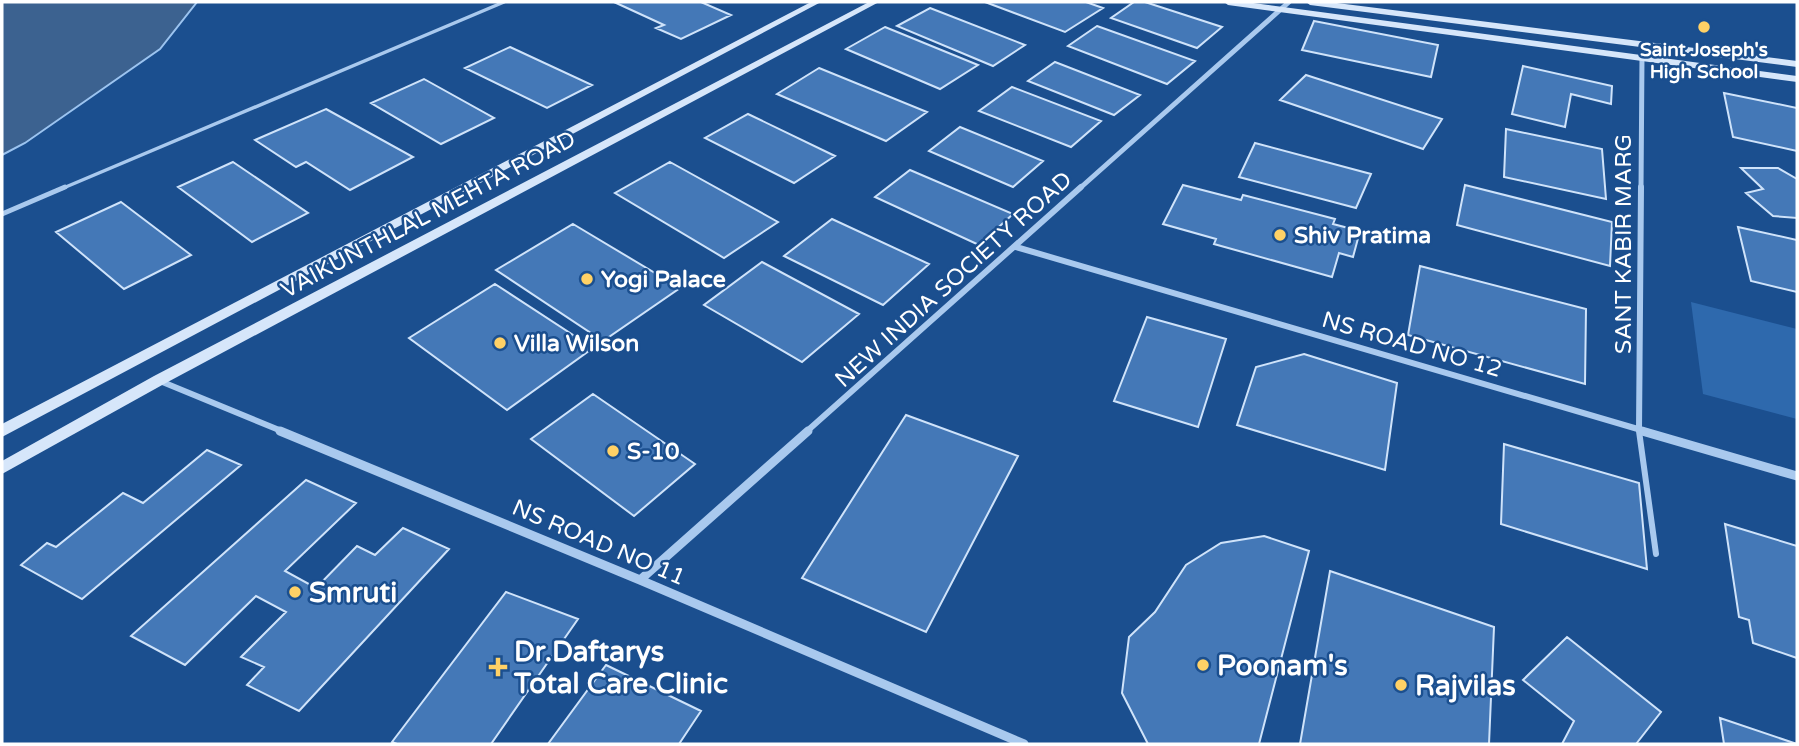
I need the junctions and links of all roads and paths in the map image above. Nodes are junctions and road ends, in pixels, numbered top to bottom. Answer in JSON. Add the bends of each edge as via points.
{"nodes":[{"id":1,"x":504,"y":2,"type":"edge"},
{"id":2,"x":817,"y":2,"type":"edge"},
{"id":3,"x":875,"y":2,"type":"edge"},
{"id":4,"x":1228,"y":2,"type":"edge"},
{"id":5,"x":1310,"y":2,"type":"edge"},
{"id":6,"x":1284,"y":5,"type":"edge"},
{"id":7,"x":1642,"y":44,"type":"junction"},
{"id":8,"x":1642,"y":57,"type":"junction"},
{"id":9,"x":1797,"y":64,"type":"edge"},
{"id":10,"x":1797,"y":79,"type":"edge"},
{"id":11,"x":2,"y":214,"type":"edge"},
{"id":12,"x":1016,"y":247,"type":"junction"},
{"id":13,"x":159,"y":380,"type":"junction"},
{"id":14,"x":1639,"y":430,"type":"junction"},
{"id":15,"x":2,"y":431,"type":"edge"},
{"id":16,"x":2,"y":468,"type":"edge"},
{"id":17,"x":1797,"y":476,"type":"edge"},
{"id":18,"x":1656,"y":554,"type":"dead end"},
{"id":19,"x":640,"y":580,"type":"junction"},
{"id":20,"x":1024,"y":744,"type":"edge"}],
"edges":[{"from":1,"to":11,"type":"lane"},
{"from":2,"to":15,"type":"main road","name":"VAIKUNTHLAL MEHTA ROAD"},
{"from":3,"to":13,"type":"main road","name":"VAIKUNTHLAL MEHTA ROAD"},
{"from":4,"to":6,"type":"main road"},
{"from":5,"to":7,"type":"main road"},
{"from":6,"to":8,"type":"main road"},
{"from":6,"to":12,"type":"street","name":"NEW INDIA SOCIETY ROAD"},
{"from":7,"to":8,"type":"main road"},
{"from":7,"to":9,"type":"main road"},
{"from":8,"to":10,"type":"main road"},
{"from":8,"to":14,"type":"street","name":"SANT KABIR MARG"},
{"from":12,"to":14,"type":"street","name":"NS ROAD NO 12"},
{"from":12,"to":19,"type":"street","name":"NEW INDIA SOCIETY ROAD"},
{"from":13,"to":16,"type":"main road","name":"VAIKUNTHLAL MEHTA ROAD"},
{"from":13,"to":19,"type":"street","name":"NS ROAD NO 11"},
{"from":14,"to":17,"type":"street","name":"NS ROAD NO 12"},
{"from":14,"to":18,"type":"lane"},
{"from":19,"to":20,"type":"street","name":"NS ROAD NO 11"}]}
